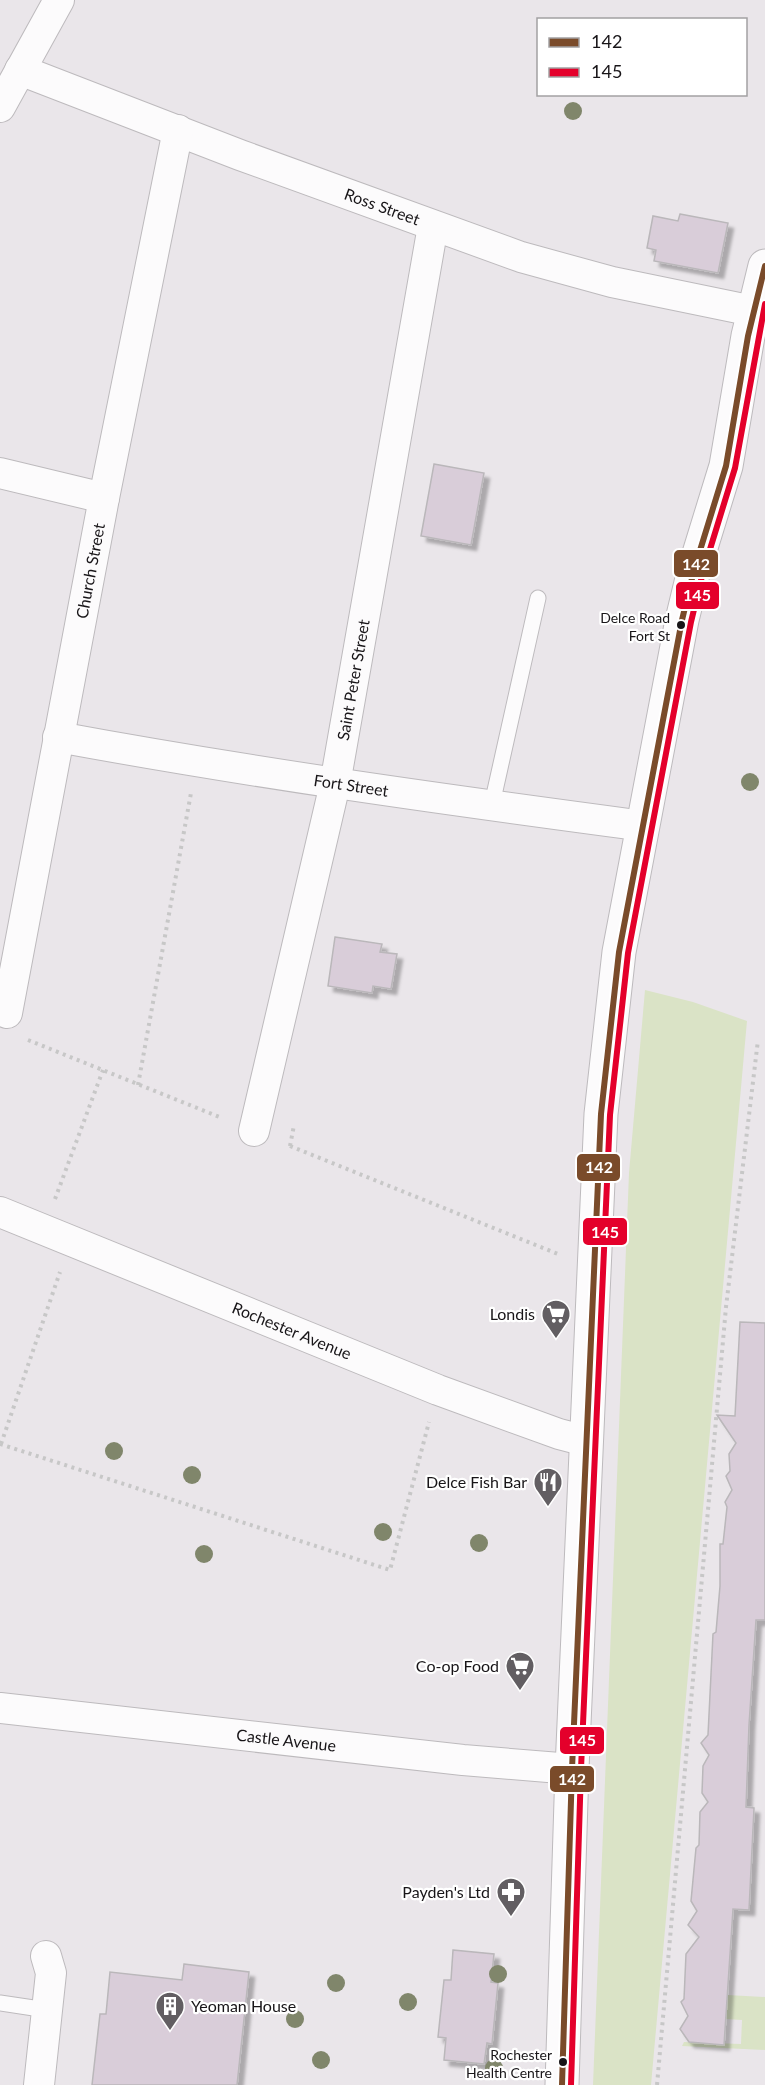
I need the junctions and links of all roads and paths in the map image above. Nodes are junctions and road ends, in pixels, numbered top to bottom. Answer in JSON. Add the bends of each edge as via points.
{"nodes":[{"id":1,"x":59,"y":0,"type":"edge"},
{"id":2,"x":20,"y":70,"type":"junction"},
{"id":3,"x":0,"y":107,"type":"edge"},
{"id":4,"x":178,"y":130,"type":"junction"},
{"id":5,"x":434,"y":226,"type":"junction"},
{"id":6,"x":761,"y":289,"type":"edge"},
{"id":7,"x":0,"y":473,"type":"edge"},
{"id":8,"x":104,"y":498,"type":"junction"},
{"id":9,"x":538,"y":598,"type":"dead end"},
{"id":10,"x":58,"y":737,"type":"junction"},
{"id":11,"x":197,"y":762,"type":"junction"},
{"id":12,"x":334,"y":784,"type":"junction"},
{"id":13,"x":492,"y":804,"type":"junction"},
{"id":14,"x":644,"y":826,"type":"junction"},
{"id":15,"x":12,"y":1025,"type":"joint"},
{"id":16,"x":758,"y":1040,"type":"dead end"},
{"id":17,"x":103,"y":1070,"type":"junction"},
{"id":18,"x":138,"y":1085,"type":"junction"},
{"id":19,"x":294,"y":1123,"type":"dead end"},
{"id":20,"x":254,"y":1131,"type":"junction"},
{"id":21,"x":290,"y":1146,"type":"junction"},
{"id":22,"x":0,"y":1212,"type":"edge"},
{"id":23,"x":43,"y":1229,"type":"junction"},
{"id":24,"x":71,"y":1240,"type":"junction"},
{"id":25,"x":595,"y":1269,"type":"junction"},
{"id":26,"x":438,"y":1390,"type":"junction"},
{"id":27,"x":586,"y":1441,"type":"junction"},
{"id":28,"x":0,"y":1444,"type":"edge"},
{"id":29,"x":0,"y":1708,"type":"edge"},
{"id":30,"x":572,"y":1769,"type":"junction"},
{"id":31,"x":46,"y":1956,"type":"dead end"},
{"id":32,"x":0,"y":2003,"type":"edge"},
{"id":33,"x":47,"y":2010,"type":"junction"},
{"id":34,"x":39,"y":2085,"type":"edge"},
{"id":35,"x":562,"y":2085,"type":"edge"},
{"id":36,"x":657,"y":2085,"type":"edge"}],
"edges":[{"from":1,"to":2,"type":"street"},
{"from":2,"to":3,"type":"street"},
{"from":2,"to":4,"type":"street","name":"Ross Street"},
{"from":4,"to":5,"type":"street","name":"Ross Street"},
{"from":4,"to":8,"type":"street","name":"Church Street"},
{"from":5,"to":6,"type":"street","name":"Ross Street","via":[[521,257],[612,282]]},
{"from":5,"to":12,"type":"street","name":"Saint Peter Street"},
{"from":6,"to":14,"type":"street","via":[[722,482],[688,592]]},
{"from":7,"to":8,"type":"street"},
{"from":8,"to":10,"type":"street","name":"Church Street"},
{"from":9,"to":13,"type":"lane"},
{"from":10,"to":11,"type":"street","name":"Fort Street"},
{"from":10,"to":15,"type":"street","name":"Church Street"},
{"from":11,"to":12,"type":"street","name":"Fort Street"},
{"from":11,"to":18,"type":"path"},
{"from":12,"to":13,"type":"street","name":"Fort Street"},
{"from":12,"to":20,"type":"street","name":"Saint Peter Street"},
{"from":13,"to":14,"type":"street","name":"Fort Street"},
{"from":14,"to":25,"type":"street","via":[[614,984],[600,1124]]},
{"from":15,"to":17,"type":"path"},
{"from":16,"to":36,"type":"path","via":[[726,1306]]},
{"from":17,"to":18,"type":"path"},
{"from":17,"to":23,"type":"path"},
{"from":18,"to":20,"type":"path"},
{"from":19,"to":21,"type":"path"},
{"from":20,"to":21,"type":"path"},
{"from":21,"to":25,"type":"path"},
{"from":22,"to":23,"type":"street","name":"Rochester Avenue"},
{"from":23,"to":24,"type":"street","name":"Rochester Avenue"},
{"from":24,"to":26,"type":"street","name":"Rochester Avenue"},
{"from":24,"to":28,"type":"path"},
{"from":25,"to":27,"type":"street"},
{"from":26,"to":27,"type":"street","name":"Rochester Avenue"},
{"from":26,"to":28,"type":"path","via":[[390,1570]]},
{"from":27,"to":30,"type":"street"},
{"from":29,"to":30,"type":"street","name":"Castle Avenue"},
{"from":30,"to":35,"type":"street"},
{"from":31,"to":33,"type":"street","via":[[51,1973]]},
{"from":32,"to":33,"type":"lane"},
{"from":33,"to":34,"type":"street"}]}
